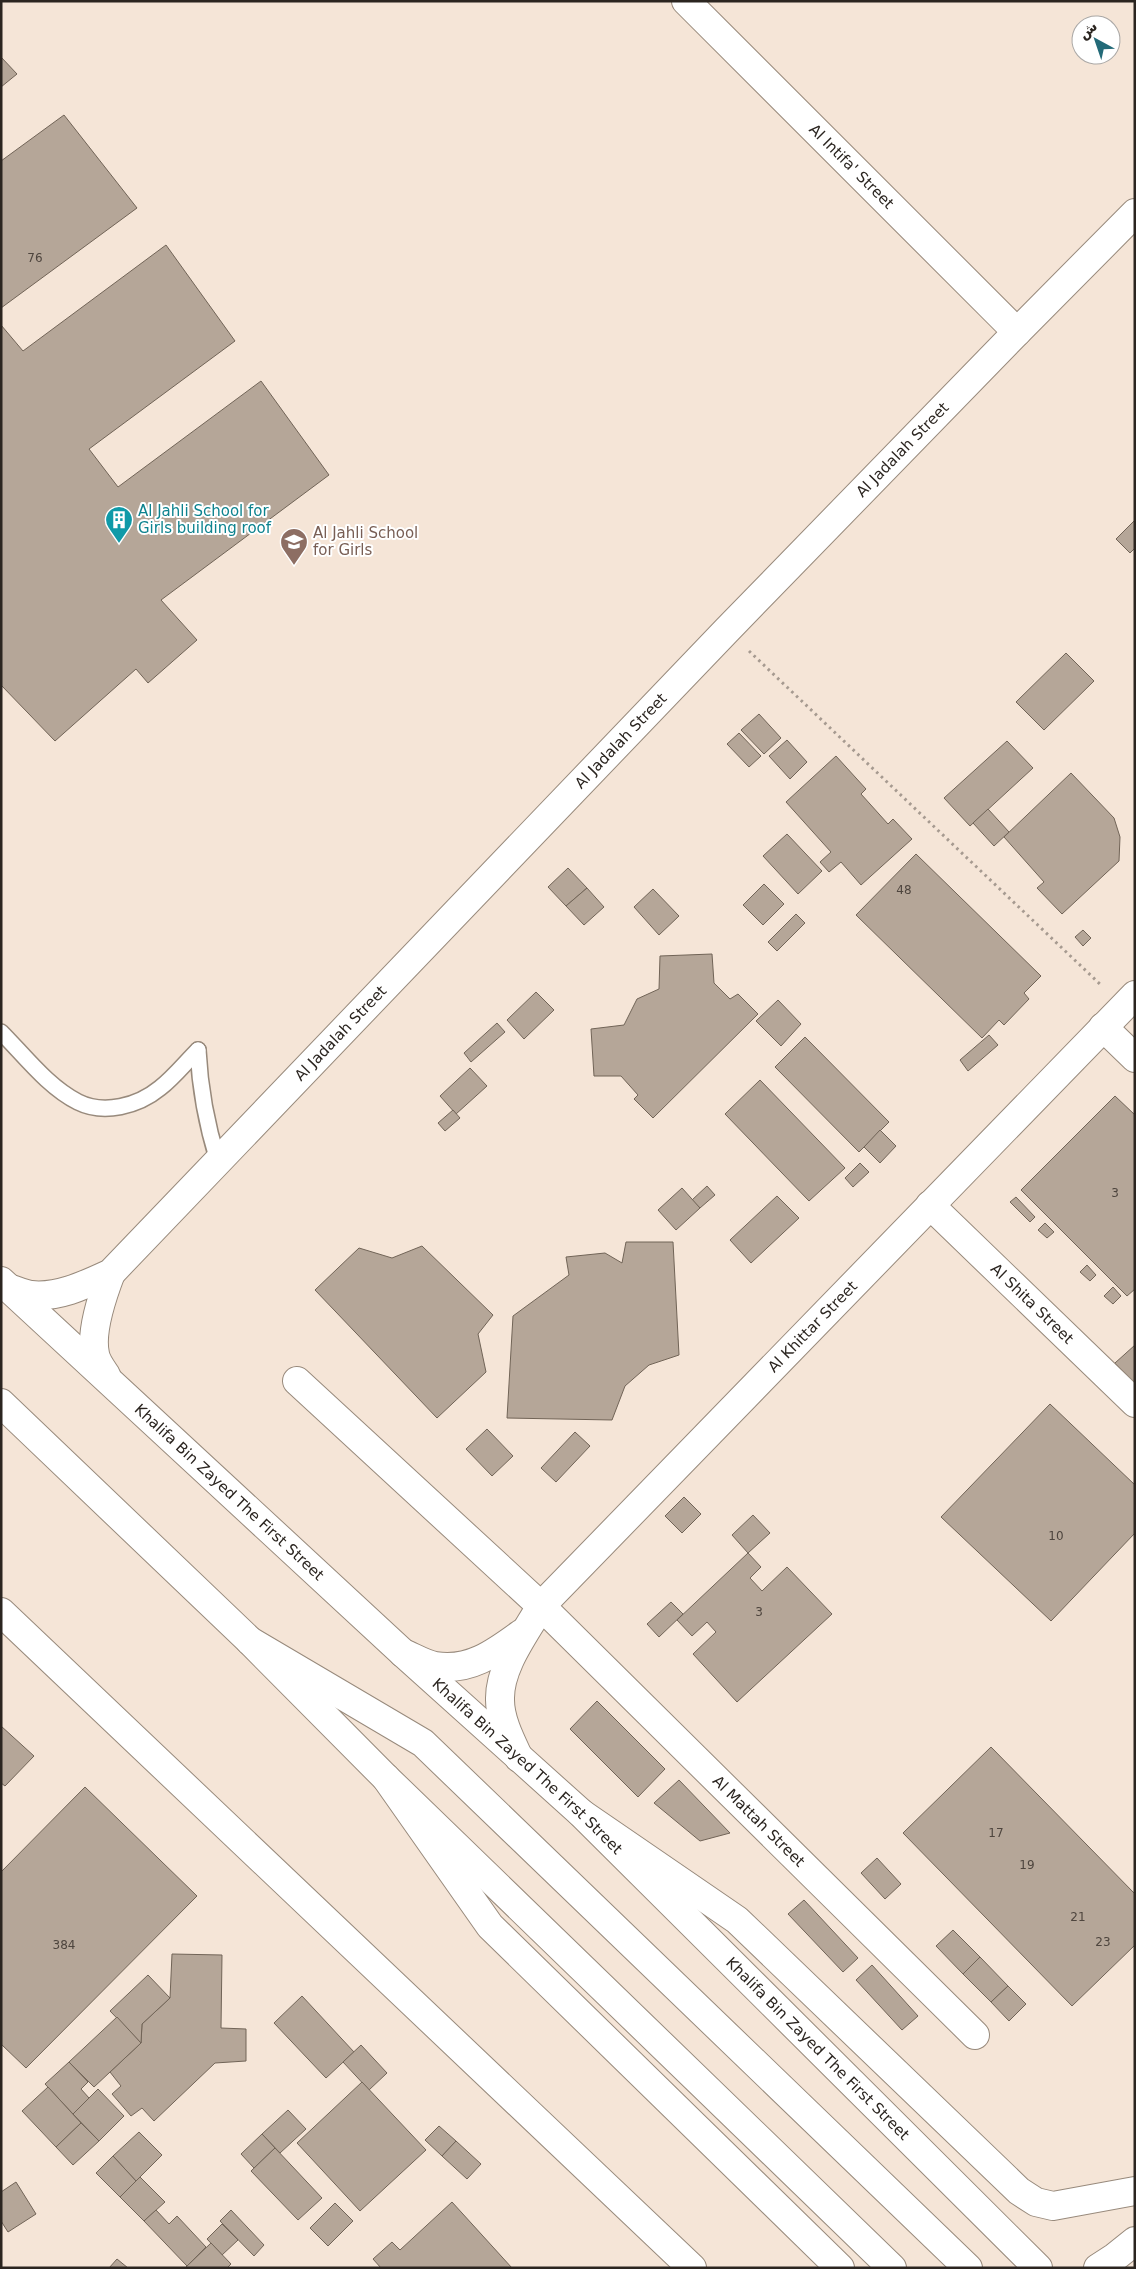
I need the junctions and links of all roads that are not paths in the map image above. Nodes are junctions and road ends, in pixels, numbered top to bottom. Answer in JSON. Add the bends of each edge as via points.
{"nodes":[{"id":1,"x":686,"y":1,"type":"edge"},
{"id":2,"x":1135,"y":213,"type":"edge"},
{"id":3,"x":1017,"y":332,"type":"junction"},
{"id":4,"x":1129,"y":1000,"type":"edge"},
{"id":5,"x":1103,"y":1027,"type":"junction"},
{"id":6,"x":1,"y":1032,"type":"edge"},
{"id":7,"x":1135,"y":1058,"type":"edge"},
{"id":8,"x":218,"y":1161,"type":"junction"},
{"id":9,"x":930,"y":1205,"type":"junction"},
{"id":10,"x":111,"y":1273,"type":"junction"},
{"id":11,"x":5,"y":1284,"type":"edge"},
{"id":12,"x":106,"y":1375,"type":"junction"},
{"id":13,"x":297,"y":1381,"type":"dead end"},
{"id":14,"x":1,"y":1402,"type":"edge"},
{"id":15,"x":1135,"y":1403,"type":"edge"},
{"id":16,"x":541,"y":1606,"type":"junction"},
{"id":17,"x":1,"y":1612,"type":"edge"},
{"id":18,"x":528,"y":1630,"type":"junction"},
{"id":19,"x":250,"y":1641,"type":"junction"},
{"id":20,"x":402,"y":1653,"type":"junction"},
{"id":21,"x":519,"y":1758,"type":"junction"},
{"id":22,"x":386,"y":1778,"type":"junction"},
{"id":23,"x":581,"y":1813,"type":"junction"},
{"id":24,"x":975,"y":2035,"type":"dead end"},
{"id":25,"x":1135,"y":2191,"type":"edge"},
{"id":26,"x":1135,"y":2241,"type":"edge"},
{"id":27,"x":692,"y":2268,"type":"edge"},
{"id":28,"x":840,"y":2268,"type":"edge"},
{"id":29,"x":892,"y":2268,"type":"edge"},
{"id":30,"x":968,"y":2268,"type":"edge"},
{"id":31,"x":1038,"y":2268,"type":"edge"},
{"id":32,"x":1098,"y":2268,"type":"edge"}],
"edges":[{"from":1,"to":3,"type":"street","name":"Al Intifa' Street"},
{"from":2,"to":3,"type":"street","name":"Al Jadalah Street"},
{"from":3,"to":8,"type":"street","name":"Al Jadalah Street"},
{"from":4,"to":5,"type":"street","name":"Al Khittar Street"},
{"from":5,"to":7,"type":"street"},
{"from":5,"to":9,"type":"street","name":"Al Khittar Street"},
{"from":6,"to":8,"type":"lane","via":[[55,1086],[78,1102],[106,1109],[135,1104],[160,1089],[198,1050],[201,1097]]},
{"from":8,"to":10,"type":"street","name":"Al Jadalah Street"},
{"from":9,"to":15,"type":"street","name":"Al Shita Street"},
{"from":9,"to":16,"type":"street","name":"Al Khittar Street"},
{"from":10,"to":11,"type":"street","name":"Al Jadalah Street","via":[[59,1293],[31,1295]]},
{"from":10,"to":12,"type":"street","name":"Al Jadalah Street","via":[[96,1326],[95,1354]]},
{"from":11,"to":12,"type":"street","name":"Khalifa Bin Zayed The First Street"},
{"from":12,"to":20,"type":"street","name":"Khalifa Bin Zayed The First Street"},
{"from":13,"to":16,"type":"street","name":"Al Mattah Street"},
{"from":14,"to":19,"type":"street"},
{"from":16,"to":18,"type":"street","name":"Al Khittar Street"},
{"from":16,"to":24,"type":"street","name":"Al Mattah Street"},
{"from":17,"to":27,"type":"street"},
{"from":18,"to":20,"type":"street","name":"Al Khittar Street","via":[[476,1663],[452,1668],[434,1666]]},
{"from":18,"to":21,"type":"street","name":"Al Khittar Street","via":[[510,1661],[499,1702]]},
{"from":19,"to":22,"type":"street"},
{"from":19,"to":30,"type":"street","via":[[423,1743]]},
{"from":20,"to":21,"type":"street","name":"Khalifa Bin Zayed The First Street"},
{"from":21,"to":23,"type":"street","name":"Khalifa Bin Zayed The First Street"},
{"from":22,"to":28,"type":"street","via":[[490,1926]]},
{"from":22,"to":29,"type":"street"},
{"from":23,"to":25,"type":"street","via":[[736,1920],[1019,2191],[1036,2202],[1053,2206]]},
{"from":23,"to":31,"type":"street","name":"Khalifa Bin Zayed The First Street"},
{"from":26,"to":32,"type":"street"}]}
